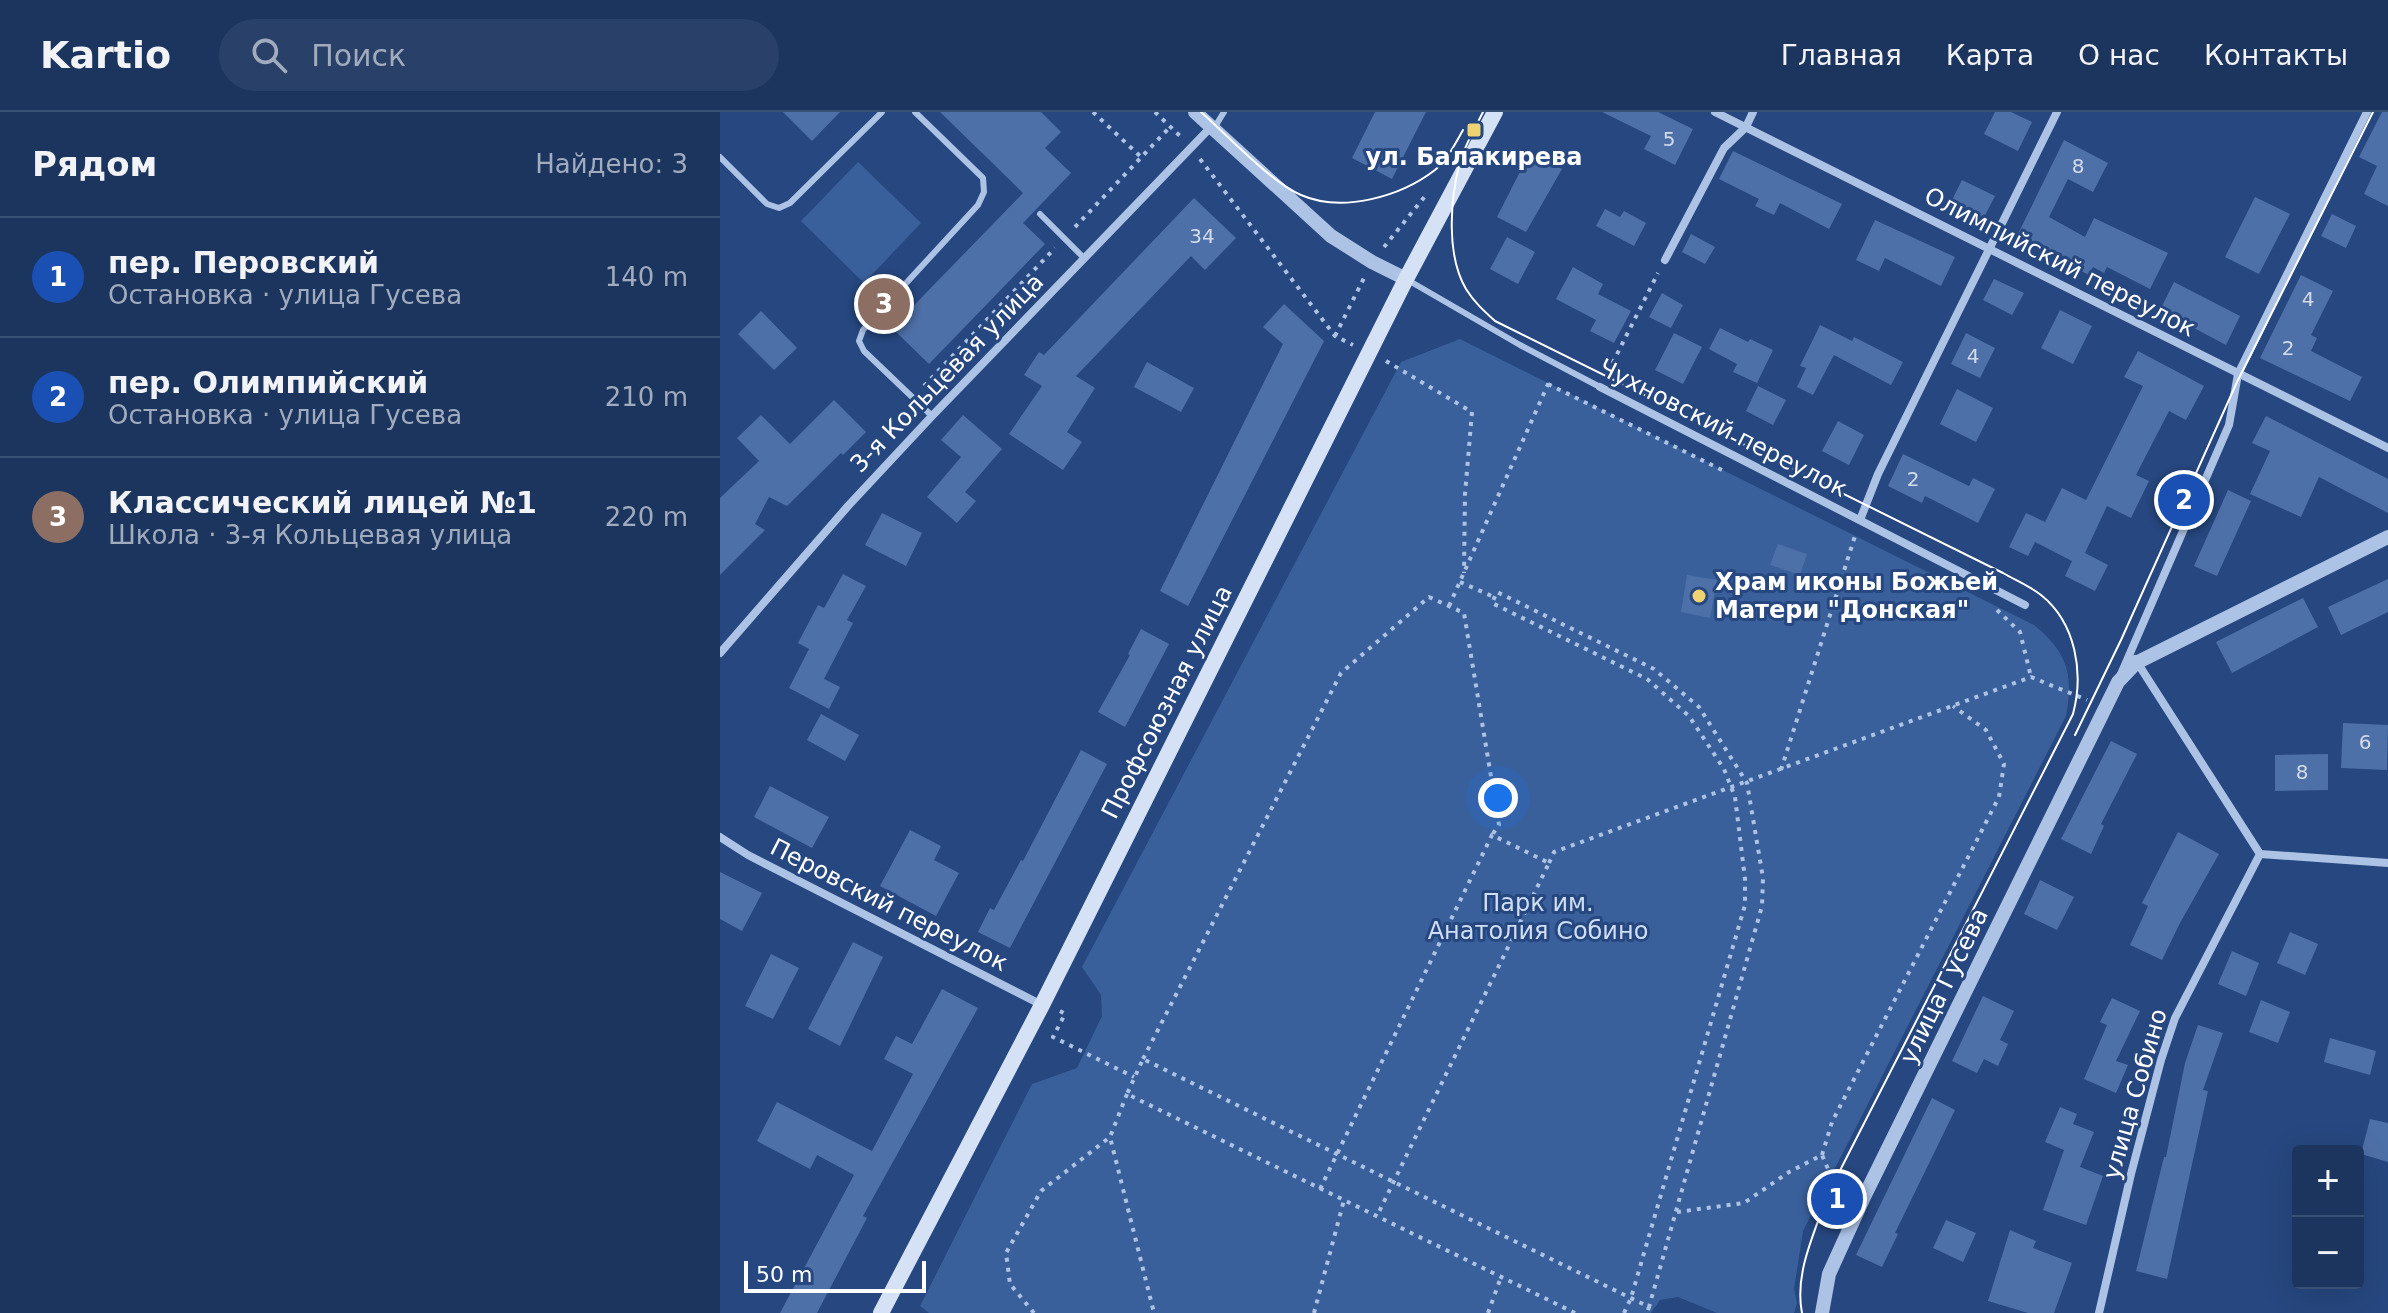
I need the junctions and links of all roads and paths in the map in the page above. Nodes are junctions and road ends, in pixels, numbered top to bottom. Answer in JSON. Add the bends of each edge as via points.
{"nodes":[{"id":1,"x":882,"y":112,"type":"edge"},
{"id":2,"x":915,"y":112,"type":"edge"},
{"id":3,"x":1093,"y":112,"type":"edge"},
{"id":4,"x":1155,"y":112,"type":"edge"},
{"id":5,"x":1195,"y":112,"type":"edge"},
{"id":6,"x":1224,"y":112,"type":"edge"},
{"id":7,"x":1495,"y":112,"type":"edge"},
{"id":8,"x":1715,"y":112,"type":"edge"},
{"id":9,"x":1753,"y":112,"type":"edge"},
{"id":10,"x":2057,"y":112,"type":"edge"},
{"id":11,"x":2367,"y":112,"type":"edge"},
{"id":12,"x":1170,"y":127,"type":"junction"},
{"id":13,"x":1746,"y":127,"type":"junction"},
{"id":14,"x":1212,"y":129,"type":"junction"},
{"id":15,"x":1191,"y":148,"type":"junction"},
{"id":16,"x":720,"y":157,"type":"edge"},
{"id":17,"x":1141,"y":157,"type":"junction"},
{"id":18,"x":1435,"y":184,"type":"dead end"},
{"id":19,"x":1040,"y":214,"type":"dead end"},
{"id":20,"x":1064,"y":238,"type":"junction"},
{"id":21,"x":1989,"y":249,"type":"junction"},
{"id":22,"x":1084,"y":258,"type":"junction"},
{"id":23,"x":1665,"y":260,"type":"joint"},
{"id":24,"x":1372,"y":262,"type":"junction"},
{"id":25,"x":1406,"y":279,"type":"junction"},
{"id":26,"x":1561,"y":368,"type":"junction"},
{"id":27,"x":1405,"y":373,"type":"dead end"},
{"id":28,"x":2238,"y":374,"type":"junction"},
{"id":29,"x":1548,"y":384,"type":"junction"},
{"id":30,"x":1600,"y":387,"type":"junction"},
{"id":31,"x":913,"y":398,"type":"junction"},
{"id":32,"x":932,"y":416,"type":"junction"},
{"id":33,"x":2388,"y":448,"type":"edge"},
{"id":34,"x":1730,"y":475,"type":"dead end"},
{"id":35,"x":1860,"y":520,"type":"junction"},
{"id":36,"x":1848,"y":533,"type":"dead end"},
{"id":37,"x":1854,"y":537,"type":"junction"},
{"id":38,"x":2388,"y":537,"type":"edge"},
{"id":39,"x":1464,"y":573,"type":"junction"},
{"id":40,"x":1460,"y":582,"type":"junction"},
{"id":41,"x":1494,"y":597,"type":"junction"},
{"id":42,"x":2025,"y":605,"type":"dead end"},
{"id":43,"x":1449,"y":606,"type":"junction"},
{"id":44,"x":1993,"y":606,"type":"dead end"},
{"id":45,"x":2131,"y":647,"type":"junction"},
{"id":46,"x":720,"y":653,"type":"edge"},
{"id":47,"x":2136,"y":663,"type":"junction"},
{"id":48,"x":2031,"y":677,"type":"junction"},
{"id":49,"x":2118,"y":682,"type":"junction"},
{"id":50,"x":1953,"y":706,"type":"junction"},
{"id":51,"x":2104,"y":707,"type":"junction"},
{"id":52,"x":1781,"y":770,"type":"junction"},
{"id":53,"x":1747,"y":783,"type":"junction"},
{"id":54,"x":1733,"y":788,"type":"junction"},
{"id":55,"x":1492,"y":835,"type":"junction"},
{"id":56,"x":720,"y":837,"type":"edge"},
{"id":57,"x":2260,"y":854,"type":"junction"},
{"id":58,"x":1549,"y":863,"type":"junction"},
{"id":59,"x":2388,"y":863,"type":"edge"},
{"id":60,"x":1042,"y":1005,"type":"junction"},
{"id":61,"x":1143,"y":1059,"type":"junction"},
{"id":62,"x":1135,"y":1077,"type":"junction"},
{"id":63,"x":1127,"y":1094,"type":"junction"},
{"id":64,"x":1110,"y":1137,"type":"junction"},
{"id":65,"x":1337,"y":1154,"type":"junction"},
{"id":66,"x":1822,"y":1155,"type":"junction"},
{"id":67,"x":1394,"y":1182,"type":"junction"},
{"id":68,"x":1320,"y":1189,"type":"junction"},
{"id":69,"x":1864,"y":1197,"type":"junction"},
{"id":70,"x":1344,"y":1200,"type":"junction"},
{"id":71,"x":1677,"y":1212,"type":"junction"},
{"id":72,"x":1377,"y":1216,"type":"junction"},
{"id":73,"x":1501,"y":1277,"type":"junction"},
{"id":74,"x":1631,"y":1298,"type":"junction"},
{"id":75,"x":1648,"y":1310,"type":"edge"},
{"id":76,"x":881,"y":1313,"type":"edge"},
{"id":77,"x":1034,"y":1313,"type":"edge"},
{"id":78,"x":1154,"y":1313,"type":"edge"},
{"id":79,"x":1314,"y":1313,"type":"edge"},
{"id":80,"x":1488,"y":1313,"type":"edge"},
{"id":81,"x":1575,"y":1313,"type":"edge"},
{"id":82,"x":1624,"y":1313,"type":"edge"},
{"id":83,"x":1822,"y":1313,"type":"edge"},
{"id":84,"x":2099,"y":1313,"type":"edge"}],
"edges":[{"from":1,"to":16,"type":"lane","via":[[779,208],[767,204]]},
{"from":2,"to":31,"type":"lane","via":[[983,178],[984,192],[978,205],[863,330],[859,341]]},
{"from":3,"to":17,"type":"path"},
{"from":4,"to":12,"type":"path"},
{"from":5,"to":14,"type":"street"},
{"from":6,"to":14,"type":"lane"},
{"from":7,"to":25,"type":"main road","name":"Профсоюзная улица"},
{"from":8,"to":13,"type":"street","name":"Олимпийский переулок"},
{"from":9,"to":13,"type":"street"},
{"from":10,"to":21,"type":"street"},
{"from":11,"to":28,"type":"street","name":"улица Гусева"},
{"from":12,"to":15,"type":"path"},
{"from":12,"to":17,"type":"path"},
{"from":13,"to":21,"type":"street","name":"Олимпийский переулок"},
{"from":13,"to":23,"type":"street","via":[[1724,148]]},
{"from":14,"to":15,"type":"street","name":"3-я Кольцевая улица"},
{"from":14,"to":24,"type":"street","via":[[1331,236]]},
{"from":15,"to":22,"type":"street","name":"3-я Кольцевая улица"},
{"from":15,"to":24,"type":"path","via":[[1335,336]]},
{"from":17,"to":20,"type":"path"},
{"from":18,"to":24,"type":"path"},
{"from":19,"to":20,"type":"lane"},
{"from":20,"to":22,"type":"lane"},
{"from":20,"to":31,"type":"path"},
{"from":21,"to":28,"type":"street","name":"Олимпийский переулок"},
{"from":21,"to":35,"type":"street"},
{"from":22,"to":32,"type":"street","name":"3-я Кольцевая улица"},
{"from":23,"to":30,"type":"path"},
{"from":24,"to":25,"type":"street"},
{"from":25,"to":26,"type":"lane","name":"Чухновский переулок"},
{"from":25,"to":60,"type":"main road","name":"Профсоюзная улица"},
{"from":26,"to":29,"type":"path"},
{"from":26,"to":30,"type":"lane","name":"Чухновский переулок"},
{"from":27,"to":39,"type":"path","via":[[1472,412]]},
{"from":28,"to":33,"type":"street","name":"Олимпийский переулок"},
{"from":28,"to":45,"type":"street","name":"улица Гусева","via":[[2229,425]]},
{"from":29,"to":34,"type":"path"},
{"from":29,"to":39,"type":"path"},
{"from":30,"to":35,"type":"street","name":"Чухновский переулок"},
{"from":31,"to":32,"type":"lane"},
{"from":32,"to":46,"type":"street","name":"3-я Кольцевая улица"},
{"from":35,"to":37,"type":"path"},
{"from":35,"to":42,"type":"street","name":"Чухновский переулок"},
{"from":36,"to":37,"type":"path"},
{"from":37,"to":52,"type":"path"},
{"from":38,"to":47,"type":"street","name":"улица Гусева"},
{"from":39,"to":40,"type":"path"},
{"from":40,"to":41,"type":"path"},
{"from":40,"to":43,"type":"path"},
{"from":41,"to":53,"type":"path","via":[[1497,592],[1654,669],[1699,707]]},
{"from":41,"to":54,"type":"path","via":[[1492,603],[1647,679],[1689,716]]},
{"from":43,"to":55,"type":"path","via":[[1464,613],[1499,825]]},
{"from":43,"to":61,"type":"path","via":[[1429,597],[1341,673]]},
{"from":44,"to":48,"type":"path","via":[[2020,632]]},
{"from":45,"to":47,"type":"street"},
{"from":45,"to":49,"type":"street","name":"улица Гусева"},
{"from":47,"to":49,"type":"street","name":"улица Гусева"},
{"from":47,"to":57,"type":"street"},
{"from":48,"to":50,"type":"path"},
{"from":48,"to":51,"type":"path"},
{"from":49,"to":51,"type":"street","name":"улица Гусева"},
{"from":50,"to":52,"type":"path"},
{"from":50,"to":66,"type":"path","via":[[1986,730],[2004,764],[1999,797],[1832,1122]]},
{"from":51,"to":69,"type":"street","name":"улица Гусева"},
{"from":52,"to":53,"type":"path"},
{"from":53,"to":54,"type":"path"},
{"from":53,"to":71,"type":"path","via":[[1763,878],[1762,906]]},
{"from":54,"to":58,"type":"path","via":[[1554,852]]},
{"from":54,"to":74,"type":"path","via":[[1745,905]]},
{"from":55,"to":58,"type":"path"},
{"from":55,"to":65,"type":"path"},
{"from":56,"to":60,"type":"street","name":"Перовский переулок"},
{"from":57,"to":59,"type":"street"},
{"from":57,"to":84,"type":"street","name":"улица Собино","via":[[2165,1046]]},
{"from":58,"to":67,"type":"path"},
{"from":60,"to":62,"type":"path","via":[[1065,1014],[1053,1037]]},
{"from":60,"to":76,"type":"main road","name":"Профсоюзная улица"},
{"from":61,"to":62,"type":"path"},
{"from":61,"to":65,"type":"path"},
{"from":62,"to":63,"type":"path"},
{"from":63,"to":64,"type":"path"},
{"from":63,"to":68,"type":"path"},
{"from":64,"to":77,"type":"path","via":[[1041,1191],[1006,1253],[1010,1284]]},
{"from":64,"to":78,"type":"path"},
{"from":65,"to":67,"type":"path"},
{"from":65,"to":68,"type":"path"},
{"from":66,"to":69,"type":"path","via":[[1834,1183]]},
{"from":66,"to":71,"type":"path","via":[[1744,1203]]},
{"from":67,"to":72,"type":"path"},
{"from":67,"to":74,"type":"path"},
{"from":68,"to":70,"type":"path"},
{"from":69,"to":83,"type":"street","name":"улица Гусева","via":[[1829,1274]]},
{"from":70,"to":72,"type":"path"},
{"from":70,"to":79,"type":"path"},
{"from":71,"to":75,"type":"path"},
{"from":72,"to":73,"type":"path"},
{"from":73,"to":80,"type":"path"},
{"from":73,"to":81,"type":"path"},
{"from":74,"to":75,"type":"path"},
{"from":74,"to":82,"type":"path"}]}
